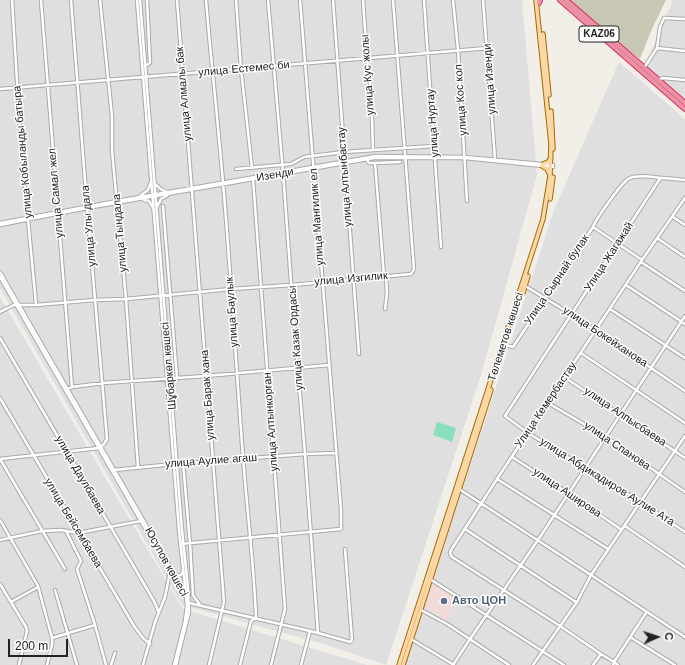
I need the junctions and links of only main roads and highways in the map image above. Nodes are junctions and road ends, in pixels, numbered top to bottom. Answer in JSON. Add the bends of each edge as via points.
{"nodes":[{"id":1,"x":560,"y":0,"type":"edge"},
{"id":2,"x":566,"y":0,"type":"edge"},
{"id":3,"x":538,"y":1,"type":"edge"},
{"id":4,"x":643,"y":69,"type":"junction"},
{"id":5,"x":685,"y":103,"type":"edge"},
{"id":6,"x":685,"y":109,"type":"edge"},
{"id":7,"x":551,"y":155,"type":"junction"},
{"id":8,"x":552,"y":166,"type":"junction"},
{"id":9,"x":550,"y":176,"type":"junction"},
{"id":10,"x":524,"y":285,"type":"junction"},
{"id":11,"x":458,"y":489,"type":"junction"},
{"id":12,"x":430,"y":571,"type":"junction"},
{"id":13,"x":430,"y":579,"type":"junction"},
{"id":14,"x":399,"y":665,"type":"edge"},
{"id":15,"x":403,"y":665,"type":"edge"}],
"edges":[{"from":1,"to":4,"type":"highway","number":"KАZ06"},
{"from":2,"to":4,"type":"highway","number":"KАZ06"},
{"from":3,"to":7,"type":"main road","name":"Төлеметов көшесі"},
{"from":3,"to":8,"type":"main road","name":"Төлеметов көшесі","via":[[552,126]]},
{"from":4,"to":5,"type":"highway","number":"KАZ06"},
{"from":4,"to":6,"type":"highway","number":"KАZ06"},
{"from":7,"to":8,"type":"main road","name":"Төлеметов көшесі"},
{"from":7,"to":9,"type":"main road","via":[[550,161],[542,165]]},
{"from":8,"to":9,"type":"main road","name":"Төлеметов көшесі"},
{"from":8,"to":10,"type":"main road","name":"Төлеметов көшесі","via":[[546,220]]},
{"from":9,"to":10,"type":"main road","name":"Төлеметов көшесі","via":[[541,229]]},
{"from":10,"to":11,"type":"main road","name":"Төлеметов көшесі"},
{"from":10,"to":11,"type":"main road","name":"Төлеметов көшесі"},
{"from":11,"to":12,"type":"main road","name":"Төлеметов көшесі"},
{"from":11,"to":13,"type":"main road","name":"Төлеметов көшесі"},
{"from":12,"to":13,"type":"main road"},
{"from":12,"to":14,"type":"main road","name":"Төлеметов көшесі"},
{"from":13,"to":15,"type":"main road","name":"Төлеметов көшесі"}]}
